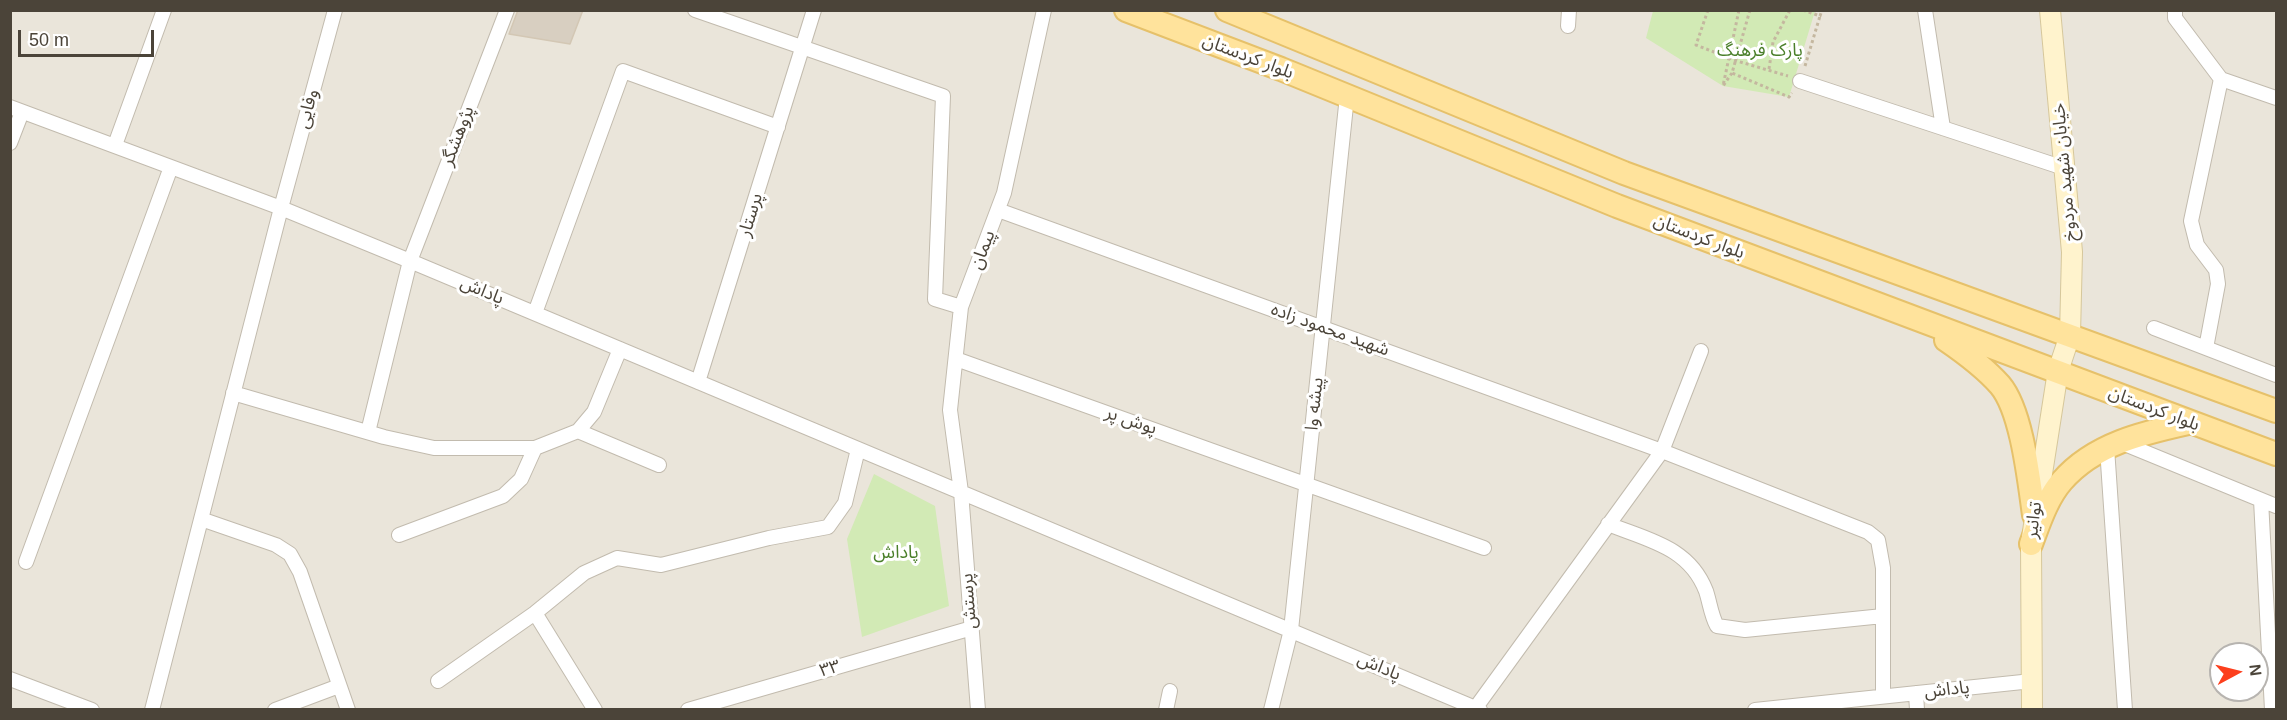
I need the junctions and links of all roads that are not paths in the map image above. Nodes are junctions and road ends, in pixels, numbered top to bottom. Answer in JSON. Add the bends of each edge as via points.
{"nodes":[{"id":1,"x":164,"y":10,"type":"edge"},
{"id":2,"x":335,"y":10,"type":"edge"},
{"id":3,"x":507,"y":10,"type":"edge"},
{"id":4,"x":695,"y":10,"type":"edge"},
{"id":5,"x":814,"y":10,"type":"edge"},
{"id":6,"x":1044,"y":10,"type":"edge"},
{"id":7,"x":1126,"y":10,"type":"edge"},
{"id":8,"x":1227,"y":10,"type":"edge"},
{"id":9,"x":1569,"y":10,"type":"edge"},
{"id":10,"x":1925,"y":10,"type":"edge"},
{"id":11,"x":2050,"y":10,"type":"edge"},
{"id":12,"x":2175,"y":14,"type":"edge"},
{"id":13,"x":1568,"y":26,"type":"dead end"},
{"id":14,"x":803,"y":48,"type":"junction"},
{"id":15,"x":2221,"y":79,"type":"junction"},
{"id":16,"x":1800,"y":81,"type":"road end"},
{"id":17,"x":1347,"y":96,"type":"junction"},
{"id":18,"x":2277,"y":98,"type":"edge"},
{"id":19,"x":16,"y":110,"type":"edge"},
{"id":20,"x":778,"y":127,"type":"junction"},
{"id":21,"x":1943,"y":128,"type":"junction"},
{"id":22,"x":10,"y":143,"type":"edge"},
{"id":23,"x":116,"y":145,"type":"junction"},
{"id":24,"x":171,"y":167,"type":"junction"},
{"id":25,"x":2064,"y":168,"type":"junction"},
{"id":26,"x":280,"y":208,"type":"junction"},
{"id":27,"x":998,"y":210,"type":"junction"},
{"id":28,"x":410,"y":261,"type":"junction"},
{"id":29,"x":961,"y":307,"type":"junction"},
{"id":30,"x":534,"y":313,"type":"junction"},
{"id":31,"x":1917,"y":321,"type":"junction"},
{"id":32,"x":1323,"y":327,"type":"junction"},
{"id":33,"x":2154,"y":328,"type":"dead end"},
{"id":34,"x":2070,"y":334,"type":"junction"},
{"id":35,"x":2206,"y":348,"type":"junction"},
{"id":36,"x":620,"y":349,"type":"junction"},
{"id":37,"x":1701,"y":351,"type":"dead end"},
{"id":38,"x":956,"y":359,"type":"junction"},
{"id":39,"x":2058,"y":371,"type":"junction"},
{"id":40,"x":2277,"y":375,"type":"edge"},
{"id":41,"x":698,"y":382,"type":"junction"},
{"id":42,"x":233,"y":393,"type":"junction"},
{"id":43,"x":2277,"y":411,"type":"edge"},
{"id":44,"x":2188,"y":423,"type":"junction"},
{"id":45,"x":578,"y":431,"type":"junction"},
{"id":46,"x":368,"y":432,"type":"junction"},
{"id":47,"x":2112,"y":445,"type":"junction"},
{"id":48,"x":535,"y":448,"type":"junction"},
{"id":49,"x":858,"y":449,"type":"junction"},
{"id":50,"x":1662,"y":451,"type":"junction"},
{"id":51,"x":2277,"y":454,"type":"edge"},
{"id":52,"x":659,"y":465,"type":"dead end"},
{"id":53,"x":1306,"y":482,"type":"junction"},
{"id":54,"x":961,"y":492,"type":"junction"},
{"id":55,"x":2261,"y":500,"type":"junction"},
{"id":56,"x":2277,"y":506,"type":"edge"},
{"id":57,"x":2034,"y":515,"type":"junction"},
{"id":58,"x":201,"y":519,"type":"junction"},
{"id":59,"x":1608,"y":524,"type":"junction"},
{"id":60,"x":399,"y":535,"type":"dead end"},
{"id":61,"x":2031,"y":544,"type":"junction"},
{"id":62,"x":1484,"y":548,"type":"dead end"},
{"id":63,"x":26,"y":562,"type":"dead end"},
{"id":64,"x":535,"y":613,"type":"junction"},
{"id":65,"x":1883,"y":616,"type":"junction"},
{"id":66,"x":972,"y":628,"type":"junction"},
{"id":67,"x":1291,"y":630,"type":"junction"},
{"id":68,"x":10,"y":679,"type":"edge"},
{"id":69,"x":438,"y":681,"type":"dead end"},
{"id":70,"x":2032,"y":681,"type":"junction"},
{"id":71,"x":339,"y":686,"type":"junction"},
{"id":72,"x":1170,"y":691,"type":"dead end"},
{"id":73,"x":1916,"y":693,"type":"junction"},
{"id":74,"x":1883,"y":696,"type":"junction"},
{"id":75,"x":1806,"y":707,"type":"edge"},
{"id":76,"x":1476,"y":709,"type":"edge"},
{"id":77,"x":92,"y":710,"type":"edge"},
{"id":78,"x":152,"y":710,"type":"edge"},
{"id":79,"x":275,"y":710,"type":"edge"},
{"id":80,"x":348,"y":710,"type":"edge"},
{"id":81,"x":594,"y":710,"type":"edge"},
{"id":82,"x":688,"y":710,"type":"edge"},
{"id":83,"x":978,"y":710,"type":"edge"},
{"id":84,"x":1166,"y":710,"type":"edge"},
{"id":85,"x":1271,"y":710,"type":"edge"},
{"id":86,"x":1755,"y":710,"type":"edge"},
{"id":87,"x":1917,"y":710,"type":"edge"},
{"id":88,"x":2032,"y":710,"type":"edge"},
{"id":89,"x":2125,"y":710,"type":"edge"},
{"id":90,"x":2272,"y":710,"type":"edge"}],
"edges":[{"from":1,"to":23,"type":"street"},
{"from":2,"to":26,"type":"street","name":"وفایی"},
{"from":3,"to":28,"type":"street","name":"پژوهشگر"},
{"from":4,"to":14,"type":"street"},
{"from":5,"to":14,"type":"street","name":"پرستار"},
{"from":6,"to":27,"type":"street","name":"پیمان"},
{"from":7,"to":17,"type":"main road","name":"بلوار کردستان"},
{"from":8,"to":34,"type":"main road","name":"بلوار کردستان","via":[[1624,173]]},
{"from":9,"to":13,"type":"street"},
{"from":10,"to":21,"type":"street"},
{"from":11,"to":25,"type":"street","name":"خیابان شهید مردوخ"},
{"from":12,"to":15,"type":"street"},
{"from":14,"to":20,"type":"street","name":"پرستار"},
{"from":14,"to":29,"type":"street","via":[[943,96],[936,299]]},
{"from":15,"to":18,"type":"street"},
{"from":15,"to":35,"type":"street","via":[[2191,221],[2197,245],[2216,270],[2218,284]]},
{"from":16,"to":21,"type":"street"},
{"from":17,"to":31,"type":"main road","name":"بلوار کردستان","via":[[1617,206]]},
{"from":17,"to":32,"type":"street","name":"پیشه وا"},
{"from":19,"to":22,"type":"street"},
{"from":19,"to":23,"type":"street","name":"پاداش"},
{"from":20,"to":30,"type":"street","via":[[623,71]]},
{"from":20,"to":41,"type":"street","name":"پرستار"},
{"from":21,"to":25,"type":"street"},
{"from":23,"to":24,"type":"street","name":"پاداش"},
{"from":24,"to":26,"type":"street","name":"پاداش"},
{"from":24,"to":63,"type":"street"},
{"from":25,"to":34,"type":"street","name":"خیابان شهید مردوخ","via":[[2072,252]]},
{"from":26,"to":28,"type":"street","name":"پاداش"},
{"from":26,"to":42,"type":"street","name":"وفایی"},
{"from":27,"to":29,"type":"street","name":"پیمان"},
{"from":27,"to":32,"type":"street","name":"شهید محمود زاده"},
{"from":28,"to":30,"type":"street","name":"پاداش"},
{"from":28,"to":46,"type":"street","name":"پژوهشگر"},
{"from":29,"to":38,"type":"street","name":"پیمان"},
{"from":30,"to":36,"type":"street","name":"پاداش"},
{"from":31,"to":39,"type":"main road","name":"بلوار کردستان"},
{"from":31,"to":57,"type":"main road","via":[[1971,357],[2001,386],[2017,422]]},
{"from":32,"to":50,"type":"street","name":"شهید محمود زاده"},
{"from":32,"to":53,"type":"street","name":"پیشه وا"},
{"from":33,"to":35,"type":"street"},
{"from":34,"to":39,"type":"street","name":"توانیر"},
{"from":34,"to":43,"type":"main road","name":"بلوار کردستان"},
{"from":35,"to":40,"type":"street"},
{"from":36,"to":41,"type":"street","name":"پاداش"},
{"from":36,"to":45,"type":"street","via":[[594,412]]},
{"from":37,"to":50,"type":"street"},
{"from":38,"to":53,"type":"street","name":"پوش پر"},
{"from":38,"to":54,"type":"street","name":"پیمان","via":[[950,410]]},
{"from":39,"to":44,"type":"main road","name":"بلوار کردستان"},
{"from":39,"to":57,"type":"street","name":"توانیر"},
{"from":41,"to":49,"type":"street","name":"پاداش"},
{"from":42,"to":46,"type":"street"},
{"from":42,"to":58,"type":"street","name":"وفایی"},
{"from":44,"to":47,"type":"main road"},
{"from":44,"to":51,"type":"main road","name":"بلوار کردستان"},
{"from":45,"to":48,"type":"street"},
{"from":45,"to":52,"type":"street"},
{"from":46,"to":48,"type":"street","via":[[434,448]]},
{"from":47,"to":55,"type":"street"},
{"from":47,"to":61,"type":"main road","via":[[2062,481]]},
{"from":47,"to":89,"type":"street"},
{"from":48,"to":60,"type":"street","via":[[520,479],[503,496]]},
{"from":49,"to":54,"type":"street","name":"پاداش"},
{"from":49,"to":64,"type":"street","via":[[845,503],[828,527],[661,566],[617,558],[584,573]]},
{"from":50,"to":59,"type":"street"},
{"from":50,"to":65,"type":"street","name":"شهید محمود زاده","via":[[1868,532],[1878,540],[1882,553]]},
{"from":53,"to":62,"type":"street","name":"پوش پر"},
{"from":53,"to":67,"type":"street","name":"پیشه وا"},
{"from":54,"to":66,"type":"street","name":"پرستش"},
{"from":54,"to":67,"type":"street","name":"پاداش"},
{"from":55,"to":56,"type":"street"},
{"from":55,"to":90,"type":"street"},
{"from":57,"to":61,"type":"street","name":"توانیر"},
{"from":58,"to":71,"type":"street","via":[[276,545],[290,554],[300,572]]},
{"from":58,"to":78,"type":"street","name":"وفایی"},
{"from":59,"to":65,"type":"street","via":[[1684,556],[1706,591],[1717,626],[1745,630]]},
{"from":59,"to":76,"type":"street"},
{"from":61,"to":70,"type":"street","name":"توانیر"},
{"from":64,"to":69,"type":"street"},
{"from":64,"to":81,"type":"street"},
{"from":65,"to":74,"type":"street","name":"شهید محمود زاده"},
{"from":66,"to":82,"type":"street","name":"۳۳"},
{"from":66,"to":83,"type":"street","name":"پرستش"},
{"from":67,"to":76,"type":"street","name":"پاداش"},
{"from":67,"to":85,"type":"street","name":"پیشه وا"},
{"from":68,"to":77,"type":"street"},
{"from":70,"to":73,"type":"street","name":"پاداش"},
{"from":70,"to":88,"type":"street","name":"توانیر"},
{"from":71,"to":79,"type":"street"},
{"from":71,"to":80,"type":"street"},
{"from":72,"to":84,"type":"street"},
{"from":73,"to":74,"type":"street","name":"پاداش"},
{"from":73,"to":87,"type":"street"},
{"from":74,"to":75,"type":"street","name":"پاداش"},
{"from":75,"to":86,"type":"street","name":"پاداش"}]}
